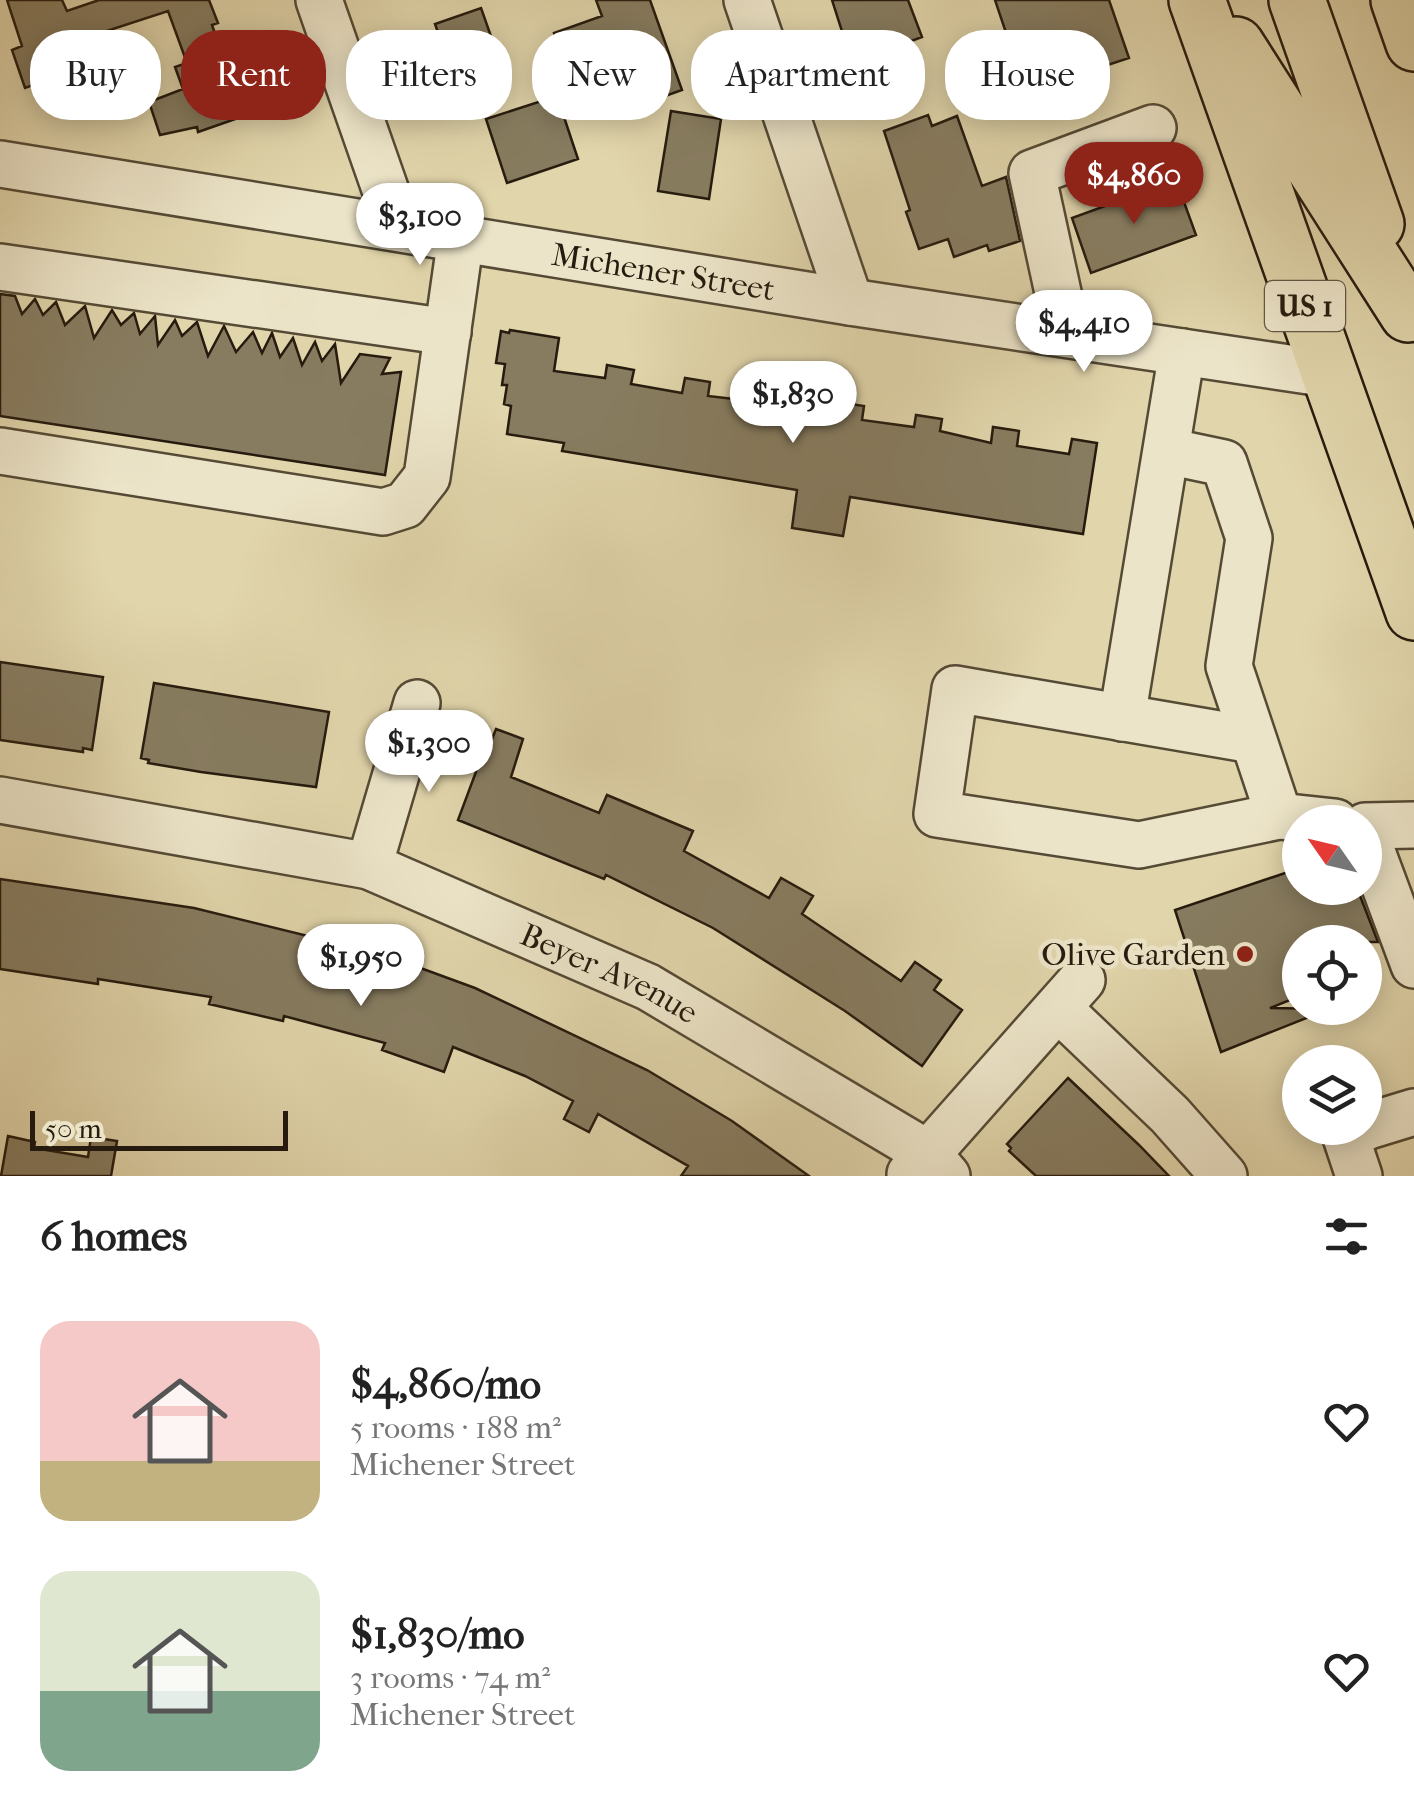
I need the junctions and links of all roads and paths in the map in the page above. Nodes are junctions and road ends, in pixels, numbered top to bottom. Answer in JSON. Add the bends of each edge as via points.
{"nodes":[{"id":1,"x":319,"y":0,"type":"edge"},
{"id":2,"x":747,"y":0,"type":"edge"},
{"id":3,"x":1197,"y":0,"type":"edge"},
{"id":4,"x":1207,"y":0,"type":"edge"},
{"id":5,"x":1297,"y":0,"type":"edge"},
{"id":6,"x":1399,"y":0,"type":"edge"},
{"id":7,"x":1414,"y":43,"type":"edge"},
{"id":8,"x":1153,"y":128,"type":"dead end"},
{"id":9,"x":1,"y":170,"type":"edge"},
{"id":10,"x":398,"y":226,"type":"junction"},
{"id":11,"x":461,"y":236,"type":"junction"},
{"id":12,"x":0,"y":267,"type":"edge"},
{"id":13,"x":850,"y":302,"type":"junction"},
{"id":14,"x":1411,"y":323,"type":"edge"},
{"id":15,"x":448,"y":332,"type":"junction"},
{"id":16,"x":1067,"y":334,"type":"junction"},
{"id":17,"x":1182,"y":352,"type":"junction"},
{"id":18,"x":1329,"y":374,"type":"junction"},
{"id":19,"x":0,"y":451,"type":"edge"},
{"id":20,"x":1167,"y":451,"type":"junction"},
{"id":21,"x":1414,"y":612,"type":"edge"},
{"id":22,"x":417,"y":703,"type":"dead end"},
{"id":23,"x":1122,"y":718,"type":"junction"},
{"id":24,"x":1253,"y":740,"type":"junction"},
{"id":25,"x":0,"y":800,"type":"edge"},
{"id":26,"x":1279,"y":816,"type":"junction"},
{"id":27,"x":1282,"y":816,"type":"edge"},
{"id":28,"x":1414,"y":825,"type":"edge"},
{"id":29,"x":1382,"y":828,"type":"edge"},
{"id":30,"x":369,"y":866,"type":"junction"},
{"id":31,"x":1382,"y":876,"type":"edge"},
{"id":32,"x":1414,"y":965,"type":"edge"},
{"id":33,"x":1414,"y":1112,"type":"edge"},
{"id":34,"x":1382,"y":1122,"type":"edge"},
{"id":35,"x":1349,"y":1145,"type":"edge"},
{"id":36,"x":927,"y":1168,"type":"edge"},
{"id":37,"x":1224,"y":1176,"type":"edge"},
{"id":38,"x":1359,"y":1176,"type":"edge"}],
"edges":[{"from":1,"to":10,"type":"street"},
{"from":2,"to":13,"type":"street"},
{"from":3,"to":18,"type":"highway","number":"US 1"},
{"from":4,"to":14,"type":"highway"},
{"from":5,"to":14,"type":"highway","number":"US 1"},
{"from":6,"to":7,"type":"highway"},
{"from":8,"to":16,"type":"street","via":[[1032,172]]},
{"from":9,"to":10,"type":"street","name":"Michener Street"},
{"from":10,"to":11,"type":"street","name":"Michener Street"},
{"from":11,"to":13,"type":"street","name":"Michener Street"},
{"from":11,"to":15,"type":"street"},
{"from":12,"to":15,"type":"street"},
{"from":13,"to":16,"type":"street","name":"Michener Street"},
{"from":15,"to":19,"type":"street","via":[[427,477],[405,504],[384,512]]},
{"from":16,"to":17,"type":"street","name":"Michener Street"},
{"from":17,"to":18,"type":"street","name":"Michener Street"},
{"from":17,"to":20,"type":"street"},
{"from":18,"to":21,"type":"highway","number":"US 1"},
{"from":20,"to":23,"type":"street"},
{"from":20,"to":24,"type":"street","via":[[1224,463],[1249,538],[1230,666]]},
{"from":22,"to":30,"type":"street"},
{"from":23,"to":24,"type":"street"},
{"from":23,"to":26,"type":"street","via":[[955,689],[937,814],[1139,846]]},
{"from":24,"to":26,"type":"street"},
{"from":25,"to":30,"type":"street","name":"Beyer Avenue"},
{"from":26,"to":27,"type":"street"},
{"from":28,"to":29,"type":"street"},
{"from":30,"to":36,"type":"street","name":"Beyer Avenue","via":[[648,987]]},
{"from":31,"to":32,"type":"street"},
{"from":33,"to":34,"type":"street"},
{"from":35,"to":38,"type":"street"},
{"from":36,"to":37,"type":"street","via":[[1070,994]]}]}
